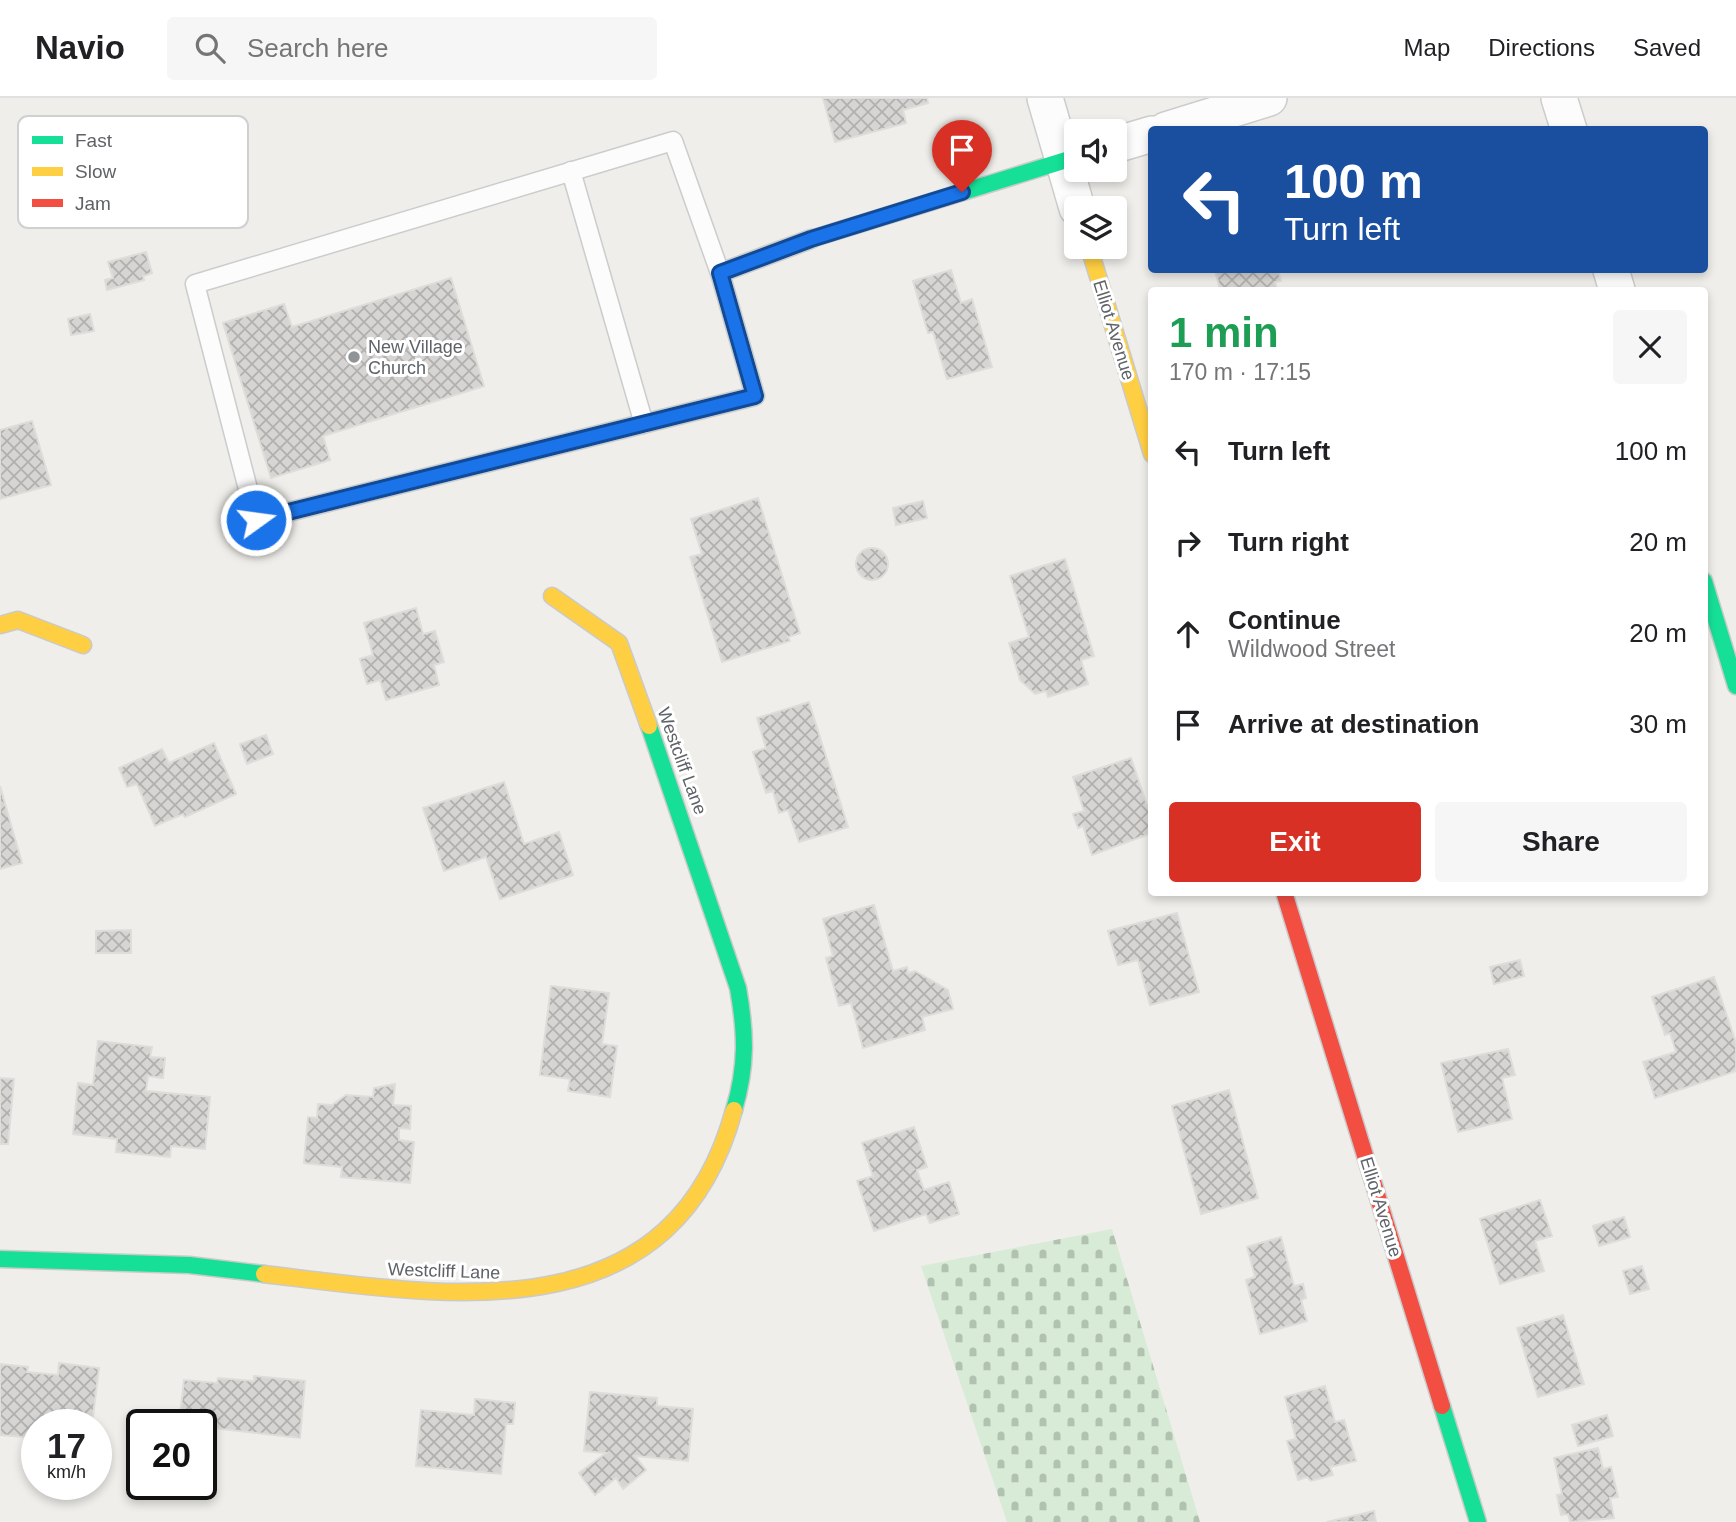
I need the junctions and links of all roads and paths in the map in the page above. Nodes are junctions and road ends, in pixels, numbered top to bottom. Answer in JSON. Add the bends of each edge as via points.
{"nodes":[{"id":1,"x":1045,"y":98,"type":"edge"},
{"id":2,"x":1269,"y":98,"type":"edge"},
{"id":3,"x":1559,"y":98,"type":"edge"},
{"id":4,"x":1180,"y":126,"type":"edge"},
{"id":5,"x":1568,"y":126,"type":"edge"},
{"id":6,"x":1148,"y":135,"type":"edge"},
{"id":7,"x":1127,"y":141,"type":"edge"},
{"id":8,"x":1064,"y":144,"type":"edge"},
{"id":9,"x":1064,"y":161,"type":"edge"},
{"id":10,"x":571,"y":171,"type":"junction"},
{"id":11,"x":811,"y":239,"type":"joint"},
{"id":12,"x":1093,"y":259,"type":"edge"},
{"id":13,"x":720,"y":273,"type":"junction"},
{"id":14,"x":644,"y":424,"type":"junction"},
{"id":15,"x":1148,"y":441,"type":"edge"},
{"id":16,"x":1708,"y":594,"type":"edge"},
{"id":17,"x":552,"y":596,"type":"dead end"},
{"id":18,"x":0,"y":625,"type":"edge"},
{"id":19,"x":83,"y":645,"type":"dead end"},
{"id":20,"x":1736,"y":686,"type":"edge"},
{"id":21,"x":1285,"y":896,"type":"edge"},
{"id":22,"x":0,"y":1259,"type":"edge"},
{"id":23,"x":1478,"y":1522,"type":"edge"}],
"edges":[{"from":1,"to":8,"type":"street"},
{"from":2,"to":4,"type":"street"},
{"from":3,"to":5,"type":"street"},
{"from":6,"to":7,"type":"street"},
{"from":9,"to":11,"type":"street"},
{"from":10,"to":13,"type":"lane","via":[[673,141]]},
{"from":10,"to":14,"type":"lane"},
{"from":10,"to":14,"type":"lane","via":[[195,284],[256,520]]},
{"from":11,"to":13,"type":"lane"},
{"from":12,"to":15,"type":"street","name":"Elliot Avenue"},
{"from":13,"to":14,"type":"lane","via":[[755,396]]},
{"from":16,"to":20,"type":"street"},
{"from":17,"to":22,"type":"street","name":"Westcliff Lane","via":[[619,643],[738,988],[746,1033],[740,1090],[726,1141],[680,1216],[650,1245],[602,1271],[526,1290],[477,1294],[409,1292],[189,1265]]},
{"from":18,"to":19,"type":"street","via":[[18,620]]},
{"from":21,"to":23,"type":"street","name":"Elliot Avenue"}]}
